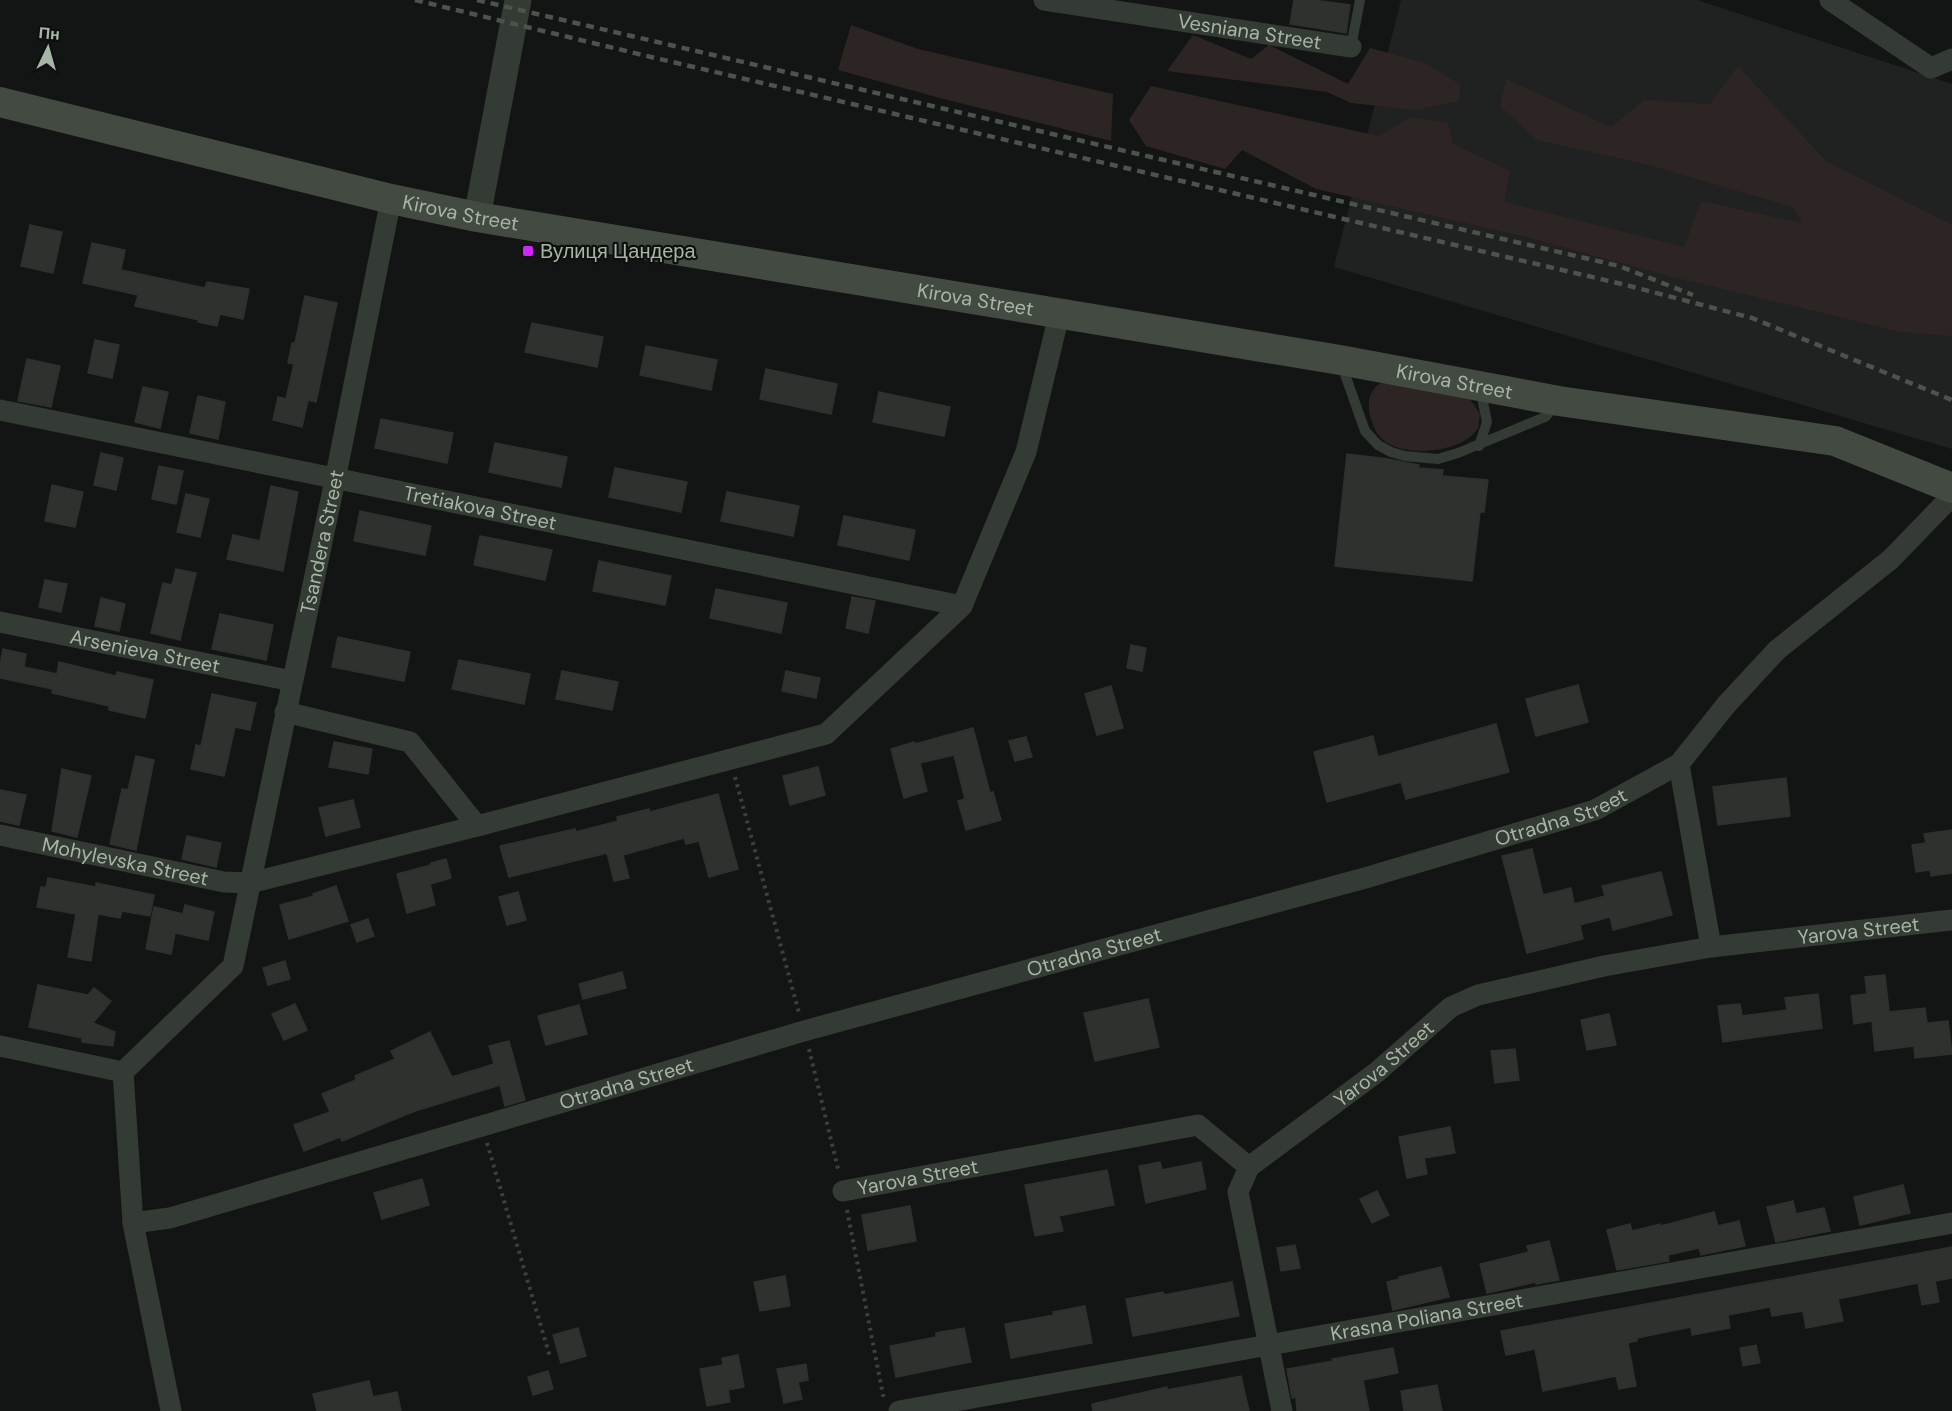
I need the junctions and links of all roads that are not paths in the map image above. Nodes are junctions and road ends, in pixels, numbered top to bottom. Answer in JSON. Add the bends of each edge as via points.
{"nodes":[{"id":1,"x":518,"y":0,"type":"edge"},
{"id":2,"x":1044,"y":0,"type":"edge"},
{"id":3,"x":1360,"y":0,"type":"edge"},
{"id":4,"x":1830,"y":0,"type":"edge"},
{"id":5,"x":1351,"y":47,"type":"joint"},
{"id":6,"x":1952,"y":59,"type":"edge"},
{"id":7,"x":0,"y":102,"type":"edge"},
{"id":8,"x":391,"y":199,"type":"junction"},
{"id":9,"x":477,"y":217,"type":"junction"},
{"id":10,"x":1059,"y":315,"type":"junction"},
{"id":11,"x":1340,"y":360,"type":"junction"},
{"id":12,"x":1480,"y":386,"type":"junction"},
{"id":13,"x":1559,"y":401,"type":"junction"},
{"id":14,"x":0,"y":410,"type":"edge"},
{"id":15,"x":1479,"y":446,"type":"junction"},
{"id":16,"x":335,"y":480,"type":"junction"},
{"id":17,"x":1952,"y":488,"type":"edge"},
{"id":18,"x":1952,"y":496,"type":"edge"},
{"id":19,"x":962,"y":606,"type":"junction"},
{"id":20,"x":0,"y":622,"type":"edge"},
{"id":21,"x":292,"y":681,"type":"junction"},
{"id":22,"x":285,"y":712,"type":"junction"},
{"id":23,"x":1679,"y":764,"type":"junction"},
{"id":24,"x":477,"y":826,"type":"junction"},
{"id":25,"x":0,"y":835,"type":"edge"},
{"id":26,"x":250,"y":883,"type":"junction"},
{"id":27,"x":1952,"y":920,"type":"edge"},
{"id":28,"x":1711,"y":947,"type":"junction"},
{"id":29,"x":0,"y":1046,"type":"edge"},
{"id":30,"x":123,"y":1072,"type":"junction"},
{"id":31,"x":1249,"y":1167,"type":"junction"},
{"id":32,"x":843,"y":1191,"type":"road end"},
{"id":33,"x":133,"y":1223,"type":"junction"},
{"id":34,"x":1952,"y":1223,"type":"edge"},
{"id":35,"x":1269,"y":1344,"type":"junction"},
{"id":36,"x":171,"y":1411,"type":"edge"},
{"id":37,"x":899,"y":1411,"type":"edge"},
{"id":38,"x":1282,"y":1411,"type":"edge"}],
"edges":[{"from":1,"to":9,"type":"street"},
{"from":2,"to":5,"type":"street","name":"Vesniana Street"},
{"from":3,"to":5,"type":"lane"},
{"from":4,"to":6,"type":"street","via":[[1931,68]]},
{"from":7,"to":8,"type":"main road","name":"Kirova Street"},
{"from":8,"to":9,"type":"main road","name":"Kirova Street"},
{"from":8,"to":16,"type":"street","name":"Tsandera Street"},
{"from":9,"to":10,"type":"main road","name":"Kirova Street"},
{"from":10,"to":11,"type":"main road","name":"Kirova Street"},
{"from":10,"to":19,"type":"street","via":[[1026,452]]},
{"from":11,"to":12,"type":"main road","name":"Kirova Street"},
{"from":11,"to":15,"type":"lane","via":[[1365,430],[1378,445],[1391,452],[1429,459]]},
{"from":12,"to":13,"type":"main road","name":"Kirova Street"},
{"from":12,"to":15,"type":"lane","via":[[1487,422]]},
{"from":13,"to":15,"type":"lane","via":[[1545,417]]},
{"from":13,"to":17,"type":"main road","name":"Kirova Street","via":[[1835,441]]},
{"from":14,"to":16,"type":"street","name":"Tretiakova Street"},
{"from":16,"to":19,"type":"street","name":"Tretiakova Street"},
{"from":16,"to":21,"type":"street","name":"Tsandera Street"},
{"from":18,"to":23,"type":"street","name":"Otradna Street","via":[[1891,559],[1777,650]]},
{"from":19,"to":24,"type":"street","via":[[825,734]]},
{"from":20,"to":21,"type":"street","name":"Arsenieva Street"},
{"from":21,"to":22,"type":"street","name":"Tsandera Street"},
{"from":22,"to":24,"type":"street","via":[[410,742]]},
{"from":22,"to":26,"type":"street","name":"Tsandera Street"},
{"from":23,"to":28,"type":"street"},
{"from":23,"to":33,"type":"street","name":"Otradna Street","via":[[1595,810],[1365,878],[804,1031],[170,1218]]},
{"from":24,"to":26,"type":"street"},
{"from":25,"to":26,"type":"street","name":"Mohylevska Street","via":[[224,882]]},
{"from":26,"to":30,"type":"street","name":"Tsandera Street","via":[[232,966]]},
{"from":27,"to":28,"type":"street","name":"Yarova Street"},
{"from":28,"to":31,"type":"street","name":"Yarova Street","via":[[1604,966],[1478,995],[1450,1007],[1377,1072]]},
{"from":29,"to":30,"type":"street"},
{"from":30,"to":33,"type":"street"},
{"from":31,"to":32,"type":"street","name":"Yarova Street","via":[[1198,1125]]},
{"from":31,"to":35,"type":"street","via":[[1238,1192]]},
{"from":33,"to":36,"type":"street"},
{"from":34,"to":35,"type":"street","name":"Krasna Poliana Street"},
{"from":35,"to":37,"type":"street","name":"Krasna Poliana Street"},
{"from":35,"to":38,"type":"street"}]}
